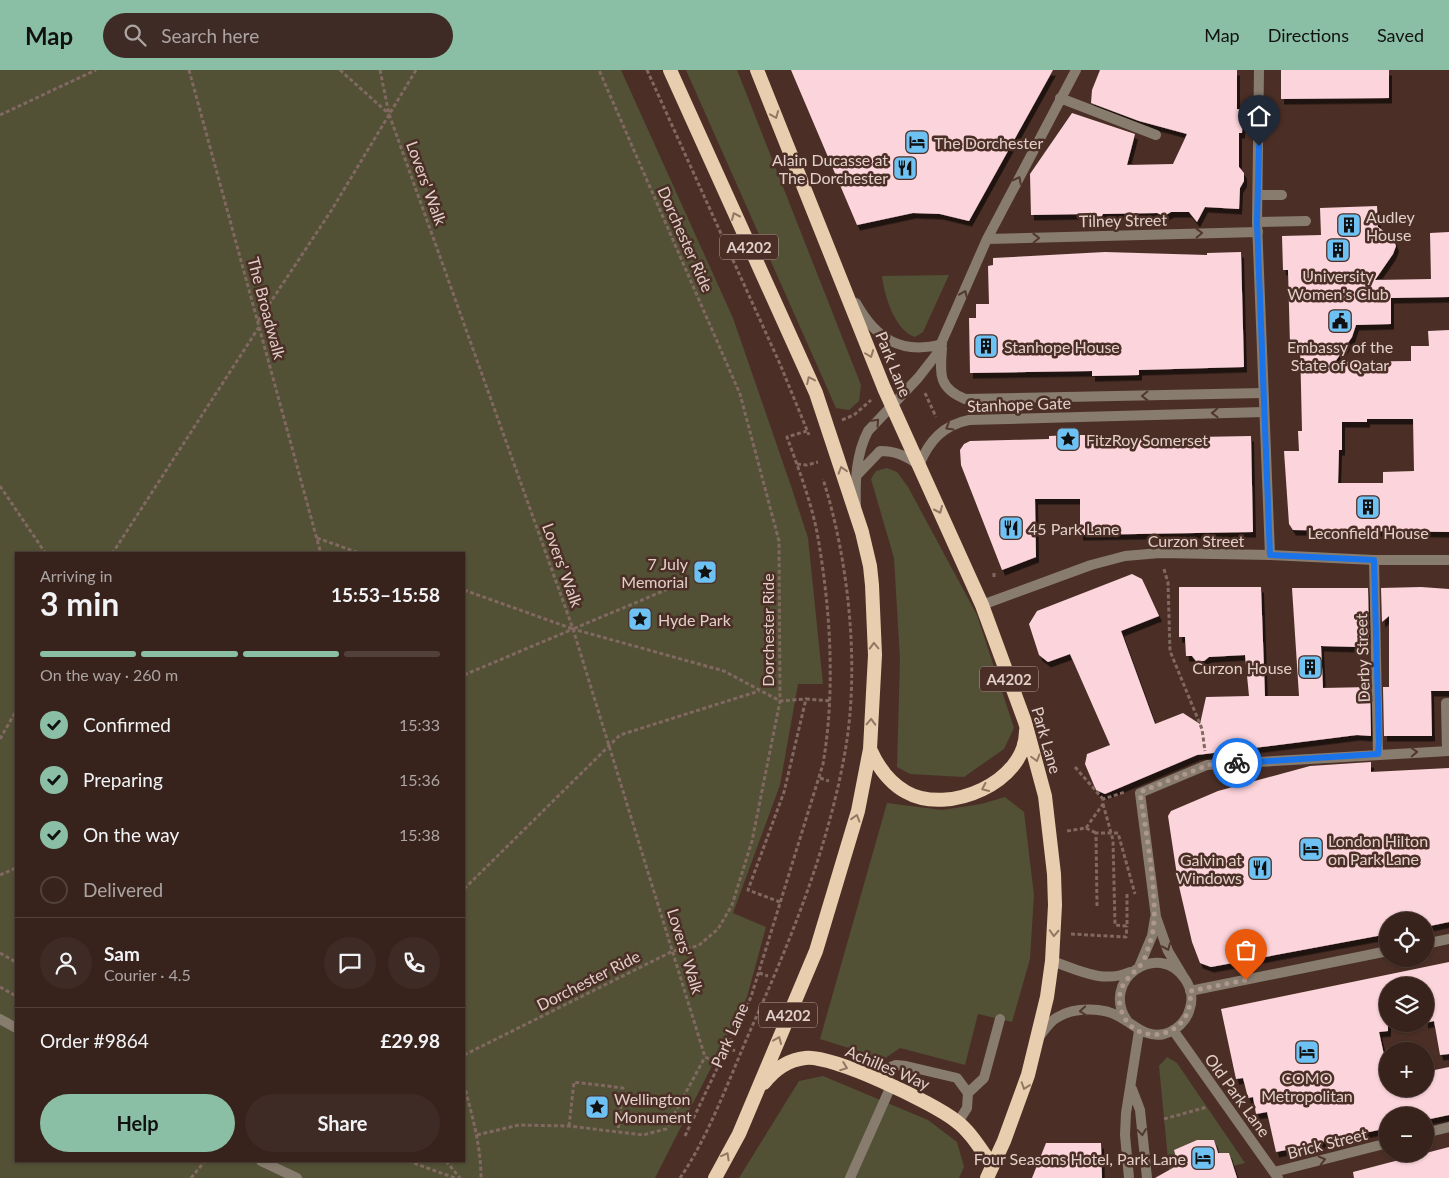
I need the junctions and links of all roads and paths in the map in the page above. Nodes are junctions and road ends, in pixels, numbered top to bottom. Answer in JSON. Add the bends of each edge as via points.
{"nodes":[{"id":1,"x":96,"y":70,"type":"edge"},
{"id":2,"x":189,"y":70,"type":"edge"},
{"id":3,"x":340,"y":70,"type":"edge"},
{"id":4,"x":380,"y":70,"type":"edge"},
{"id":5,"x":416,"y":70,"type":"edge"},
{"id":6,"x":599,"y":70,"type":"edge"},
{"id":7,"x":647,"y":70,"type":"edge"},
{"id":8,"x":670,"y":70,"type":"edge"},
{"id":9,"x":757,"y":70,"type":"edge"},
{"id":10,"x":1076,"y":70,"type":"edge"},
{"id":11,"x":1259,"y":70,"type":"edge"},
{"id":12,"x":1060,"y":98,"type":"junction"},
{"id":13,"x":389,"y":114,"type":"junction"},
{"id":14,"x":0,"y":115,"type":"edge"},
{"id":15,"x":1156,"y":135,"type":"dead end"},
{"id":16,"x":1258,"y":195,"type":"junction"},
{"id":17,"x":1282,"y":195,"type":"dead end"},
{"id":18,"x":1306,"y":221,"type":"dead end"},
{"id":19,"x":1258,"y":227,"type":"junction"},
{"id":20,"x":988,"y":239,"type":"junction"},
{"id":21,"x":840,"y":275,"type":"junction"},
{"id":22,"x":258,"y":321,"type":"junction"},
{"id":23,"x":259,"y":326,"type":"junction"},
{"id":24,"x":942,"y":344,"type":"junction"},
{"id":25,"x":1263,"y":393,"type":"junction"},
{"id":26,"x":927,"y":397,"type":"dead end"},
{"id":27,"x":871,"y":400,"type":"dead end"},
{"id":28,"x":892,"y":406,"type":"junction"},
{"id":29,"x":1264,"y":412,"type":"junction"},
{"id":30,"x":842,"y":420,"type":"dead end"},
{"id":31,"x":939,"y":423,"type":"dead end"},
{"id":32,"x":797,"y":464,"type":"junction"},
{"id":33,"x":919,"y":465,"type":"junction"},
{"id":34,"x":820,"y":468,"type":"dead end"},
{"id":35,"x":822,"y":475,"type":"dead end"},
{"id":36,"x":857,"y":475,"type":"junction"},
{"id":37,"x":0,"y":486,"type":"edge"},
{"id":38,"x":856,"y":515,"type":"junction"},
{"id":39,"x":317,"y":538,"type":"junction"},
{"id":40,"x":45,"y":552,"type":"edge"},
{"id":41,"x":113,"y":552,"type":"edge"},
{"id":42,"x":320,"y":552,"type":"edge"},
{"id":43,"x":356,"y":552,"type":"edge"},
{"id":44,"x":1160,"y":554,"type":"junction"},
{"id":45,"x":1270,"y":555,"type":"junction"},
{"id":46,"x":1374,"y":560,"type":"junction"},
{"id":47,"x":1449,"y":560,"type":"edge"},
{"id":48,"x":680,"y":584,"type":"dead end"},
{"id":49,"x":465,"y":590,"type":"edge"},
{"id":50,"x":982,"y":605,"type":"junction"},
{"id":51,"x":573,"y":629,"type":"junction"},
{"id":52,"x":465,"y":675,"type":"edge"},
{"id":53,"x":759,"y":691,"type":"junction"},
{"id":54,"x":806,"y":699,"type":"junction"},
{"id":55,"x":780,"y":701,"type":"junction"},
{"id":56,"x":831,"y":701,"type":"junction"},
{"id":57,"x":1449,"y":703,"type":"edge"},
{"id":58,"x":15,"y":713,"type":"edge"},
{"id":59,"x":1025,"y":722,"type":"junction"},
{"id":60,"x":0,"y":739,"type":"edge"},
{"id":61,"x":610,"y":744,"type":"junction"},
{"id":62,"x":870,"y":749,"type":"junction"},
{"id":63,"x":1448,"y":751,"type":"edge"},
{"id":64,"x":1206,"y":753,"type":"dead end"},
{"id":65,"x":1378,"y":754,"type":"junction"},
{"id":66,"x":1076,"y":767,"type":"dead end"},
{"id":67,"x":820,"y":778,"type":"junction"},
{"id":68,"x":828,"y":781,"type":"dead end"},
{"id":69,"x":1128,"y":791,"type":"dead end"},
{"id":70,"x":1104,"y":799,"type":"junction"},
{"id":71,"x":1103,"y":804,"type":"junction"},
{"id":72,"x":1086,"y":828,"type":"junction"},
{"id":73,"x":1096,"y":833,"type":"junction"},
{"id":74,"x":1050,"y":834,"type":"junction"},
{"id":75,"x":1111,"y":834,"type":"junction"},
{"id":76,"x":15,"y":868,"type":"edge"},
{"id":77,"x":0,"y":875,"type":"edge"},
{"id":78,"x":465,"y":888,"type":"edge"},
{"id":79,"x":1127,"y":893,"type":"dead end"},
{"id":80,"x":780,"y":902,"type":"junction"},
{"id":81,"x":1136,"y":902,"type":"dead end"},
{"id":82,"x":1097,"y":906,"type":"dead end"},
{"id":83,"x":1156,"y":916,"type":"junction"},
{"id":84,"x":1127,"y":926,"type":"junction"},
{"id":85,"x":1054,"y":933,"type":"junction"},
{"id":86,"x":1449,"y":939,"type":"edge"},
{"id":87,"x":1434,"y":942,"type":"edge"},
{"id":88,"x":673,"y":951,"type":"junction"},
{"id":89,"x":0,"y":953,"type":"edge"},
{"id":90,"x":1379,"y":953,"type":"edge"},
{"id":91,"x":15,"y":961,"type":"edge"},
{"id":92,"x":1052,"y":961,"type":"junction"},
{"id":93,"x":1135,"y":969,"type":"junction"},
{"id":94,"x":759,"y":973,"type":"junction"},
{"id":95,"x":768,"y":976,"type":"dead end"},
{"id":96,"x":1183,"y":976,"type":"junction"},
{"id":97,"x":0,"y":987,"type":"edge"},
{"id":98,"x":1190,"y":991,"type":"junction"},
{"id":99,"x":15,"y":995,"type":"edge"},
{"id":100,"x":0,"y":1019,"type":"edge"},
{"id":101,"x":1000,"y":1019,"type":"dead end"},
{"id":102,"x":1128,"y":1022,"type":"junction"},
{"id":103,"x":15,"y":1027,"type":"edge"},
{"id":104,"x":1173,"y":1030,"type":"junction"},
{"id":105,"x":1140,"y":1031,"type":"junction"},
{"id":106,"x":1038,"y":1039,"type":"junction"},
{"id":107,"x":727,"y":1047,"type":"junction"},
{"id":108,"x":735,"y":1051,"type":"dead end"},
{"id":109,"x":465,"y":1055,"type":"edge"},
{"id":110,"x":705,"y":1057,"type":"junction"},
{"id":111,"x":720,"y":1064,"type":"junction"},
{"id":112,"x":868,"y":1076,"type":"junction"},
{"id":113,"x":891,"y":1086,"type":"junction"},
{"id":114,"x":465,"y":1088,"type":"edge"},
{"id":115,"x":1132,"y":1088,"type":"junction"},
{"id":116,"x":757,"y":1091,"type":"junction"},
{"id":117,"x":968,"y":1093,"type":"junction"},
{"id":118,"x":1206,"y":1107,"type":"dead end"},
{"id":119,"x":1164,"y":1119,"type":"dead end"},
{"id":120,"x":958,"y":1122,"type":"junction"},
{"id":121,"x":569,"y":1126,"type":"junction"},
{"id":122,"x":1449,"y":1127,"type":"edge"},
{"id":123,"x":618,"y":1131,"type":"junction"},
{"id":124,"x":1434,"y":1131,"type":"edge"},
{"id":125,"x":477,"y":1135,"type":"junction"},
{"id":126,"x":685,"y":1136,"type":"dead end"},
{"id":127,"x":1379,"y":1146,"type":"edge"},
{"id":128,"x":204,"y":1162,"type":"edge"},
{"id":129,"x":263,"y":1162,"type":"edge"},
{"id":130,"x":411,"y":1162,"type":"edge"},
{"id":131,"x":447,"y":1162,"type":"edge"},
{"id":132,"x":990,"y":1172,"type":"edge"},
{"id":133,"x":1276,"y":1175,"type":"edge"},
{"id":134,"x":191,"y":1178,"type":"edge"},
{"id":135,"x":297,"y":1178,"type":"edge"},
{"id":136,"x":455,"y":1178,"type":"edge"},
{"id":137,"x":460,"y":1178,"type":"edge"},
{"id":138,"x":481,"y":1178,"type":"edge"},
{"id":139,"x":680,"y":1178,"type":"edge"},
{"id":140,"x":715,"y":1178,"type":"edge"},
{"id":141,"x":850,"y":1178,"type":"edge"},
{"id":142,"x":1129,"y":1178,"type":"edge"},
{"id":143,"x":1147,"y":1178,"type":"edge"}],
"edges":[{"from":1,"to":14,"type":"path"},
{"from":2,"to":22,"type":"path","name":"The Broadwalk"},
{"from":3,"to":13,"type":"path"},
{"from":4,"to":13,"type":"path","name":"Lovers' Walk"},
{"from":5,"to":13,"type":"path"},
{"from":6,"to":55,"type":"path","name":"Dorchester Ride","via":[[740,394],[780,541]]},
{"from":7,"to":32,"type":"path","via":[[810,430],[788,438]]},
{"from":38,"to":8,"type":"highway","number":"A4202","one_way":true,"via":[[816,393]]},
{"from":9,"to":21,"type":"highway","name":"Park Lane","number":"A4202","one_way":true},
{"from":10,"to":12,"type":"street"},
{"from":11,"to":16,"type":"street"},
{"from":12,"to":15,"type":"street"},
{"from":20,"to":12,"type":"street","one_way":true},
{"from":13,"to":22,"type":"path","via":[[331,211]]},
{"from":13,"to":51,"type":"path","name":"Lovers' Walk"},
{"from":16,"to":17,"type":"street"},
{"from":16,"to":19,"type":"street"},
{"from":18,"to":19,"type":"street","name":"Tilney Street"},
{"from":20,"to":19,"type":"street","name":"Tilney Street","one_way":true},
{"from":19,"to":25,"type":"street"},
{"from":24,"to":20,"type":"street","one_way":true},
{"from":21,"to":24,"type":"street","name":"Park Lane","via":[[864,317],[890,341],[907,348]]},
{"from":21,"to":28,"type":"highway","name":"Park Lane","number":"A4202","one_way":true},
{"from":22,"to":23,"type":"path","name":"The Broadwalk"},
{"from":23,"to":39,"type":"path","name":"The Broadwalk"},
{"from":23,"to":41,"type":"path"},
{"from":25,"to":24,"type":"street","name":"Stanhope Gate","one_way":true,"via":[[965,399],[944,384],[940,364]]},
{"from":24,"to":28,"type":"street","via":[[929,366]]},
{"from":25,"to":29,"type":"street"},
{"from":26,"to":31,"type":"path"},
{"from":27,"to":30,"type":"path","via":[[854,415]]},
{"from":28,"to":33,"type":"highway","name":"Park Lane","number":"A4202"},
{"from":36,"to":28,"type":"street","one_way":true,"via":[[862,441]]},
{"from":29,"to":33,"type":"street","name":"Stanhope Gate","one_way":true,"via":[[969,420],[955,423],[933,439]]},
{"from":29,"to":45,"type":"street"},
{"from":32,"to":34,"type":"path","via":[[818,462]]},
{"from":32,"to":56,"type":"path","via":[[819,543]]},
{"from":33,"to":36,"type":"street","via":[[905,455],[880,451]]},
{"from":33,"to":50,"type":"highway","name":"Park Lane","number":"A4202","one_way":true},
{"from":35,"to":139,"type":"path","name":"Park Lane","via":[[841,556],[851,681],[845,751],[833,811],[780,961],[712,1116]]},
{"from":36,"to":38,"type":"street"},
{"from":37,"to":40,"type":"path"},
{"from":62,"to":38,"type":"highway","number":"A4202","one_way":true,"via":[[874,655],[872,586]]},
{"from":39,"to":42,"type":"path","name":"The Broadwalk"},
{"from":39,"to":43,"type":"path"},
{"from":44,"to":45,"type":"street","name":"Curzon Street"},
{"from":44,"to":50,"type":"street","name":"Curzon Street","via":[[1125,556],[1091,565]]},
{"from":44,"to":64,"type":"path","via":[[1168,583],[1170,651],[1202,729]]},
{"from":45,"to":46,"type":"street","name":"Curzon Street"},
{"from":46,"to":47,"type":"street","name":"Curzon Street"},
{"from":46,"to":65,"type":"street","name":"Derby Street"},
{"from":48,"to":51,"type":"path"},
{"from":49,"to":51,"type":"path"},
{"from":50,"to":59,"type":"highway","name":"Park Lane","number":"A4202"},
{"from":51,"to":52,"type":"path"},
{"from":51,"to":53,"type":"path","via":[[724,671]]},
{"from":51,"to":61,"type":"path","name":"Lovers' Walk"},
{"from":53,"to":55,"type":"path"},
{"from":53,"to":61,"type":"path","via":[[620,735]]},
{"from":54,"to":55,"type":"path"},
{"from":54,"to":56,"type":"path"},
{"from":54,"to":80,"type":"path","via":[[784,792],[748,890]]},
{"from":55,"to":88,"type":"path","name":"Dorchester Ride","via":[[752,841],[732,905],[718,929],[698,946]]},
{"from":56,"to":67,"type":"path","via":[[830,726]]},
{"from":57,"to":63,"type":"street","via":[[1446,703]]},
{"from":58,"to":60,"type":"path"},
{"from":59,"to":62,"type":"highway","number":"A4202","one_way":true,"via":[[1020,755],[1003,778],[990,787],[955,797],[922,798],[908,793],[884,775]]},
{"from":59,"to":74,"type":"highway","name":"Park Lane","number":"A4202","one_way":true,"via":[[1037,762]]},
{"from":61,"to":78,"type":"path"},
{"from":61,"to":88,"type":"path","name":"Lovers' Walk"},
{"from":116,"to":62,"type":"highway","number":"A4202","one_way":true,"via":[[822,933],[858,811]]},
{"from":65,"to":63,"type":"street","one_way":true},
{"from":65,"to":83,"type":"street","via":[[1208,765],[1140,792]]},
{"from":66,"to":70,"type":"path"},
{"from":67,"to":68,"type":"path"},
{"from":67,"to":80,"type":"path"},
{"from":69,"to":70,"type":"path"},
{"from":70,"to":71,"type":"path"},
{"from":71,"to":72,"type":"path"},
{"from":71,"to":75,"type":"path"},
{"from":72,"to":73,"type":"path"},
{"from":72,"to":74,"type":"path"},
{"from":73,"to":75,"type":"path"},
{"from":73,"to":82,"type":"path"},
{"from":74,"to":85,"type":"highway","name":"Park Lane","number":"A4202","one_way":true},
{"from":75,"to":81,"type":"path","via":[[1118,833]]},
{"from":75,"to":84,"type":"path","via":[[1116,925]]},
{"from":76,"to":77,"type":"path"},
{"from":79,"to":84,"type":"path"},
{"from":80,"to":94,"type":"path"},
{"from":83,"to":93,"type":"street","via":[[1152,936]]},
{"from":83,"to":96,"type":"street","one_way":true,"via":[[1168,950]]},
{"from":84,"to":85,"type":"path","via":[[1126,937]]},
{"from":85,"to":92,"type":"highway","name":"Park Lane","number":"A4202"},
{"from":86,"to":87,"type":"street"},
{"from":88,"to":109,"type":"path","name":"Dorchester Ride"},
{"from":88,"to":110,"type":"path","name":"Lovers' Walk"},
{"from":89,"to":91,"type":"path"},
{"from":90,"to":98,"type":"street"},
{"from":92,"to":93,"type":"street","via":[[1105,978],[1121,976]]},
{"from":92,"to":106,"type":"highway","name":"Park Lane","number":"A4202"},
{"from":93,"to":96,"type":"street","via":[[1158,963],[1176,969]]},
{"from":93,"to":102,"type":"street","via":[[1124,982],[1120,994],[1120,1006]]},
{"from":94,"to":95,"type":"path"},
{"from":94,"to":107,"type":"path"},
{"from":96,"to":98,"type":"street"},
{"from":97,"to":99,"type":"path"},
{"from":98,"to":104,"type":"street","via":[[1188,1014]]},
{"from":100,"to":103,"type":"street"},
{"from":101,"to":117,"type":"street","via":[[984,1078]]},
{"from":102,"to":105,"type":"street"},
{"from":102,"to":106,"type":"street","one_way":true,"via":[[1109,1012],[1078,1011],[1057,1017]]},
{"from":104,"to":105,"type":"street","via":[[1156,1035]]},
{"from":104,"to":133,"type":"street","name":"Old Park Lane"},
{"from":105,"to":115,"type":"street"},
{"from":106,"to":132,"type":"highway","name":"Park Lane","number":"A4202","one_way":true,"via":[[1017,1110]]},
{"from":107,"to":108,"type":"path"},
{"from":107,"to":111,"type":"path"},
{"from":110,"to":111,"type":"path"},
{"from":110,"to":123,"type":"path","via":[[666,1128],[643,1135]]},
{"from":111,"to":126,"type":"path"},
{"from":112,"to":113,"type":"highway","name":"Achilles Way","number":"A4202"},
{"from":116,"to":112,"type":"highway","name":"Achilles Way","number":"A4202","one_way":true,"via":[[772,1073],[791,1061],[806,1058],[820,1058]]},
{"from":112,"to":117,"type":"street","via":[[896,1066],[906,1066],[957,1078]]},
{"from":113,"to":120,"type":"highway","name":"Achilles Way","number":"A4202","via":[[936,1106]]},
{"from":113,"to":141,"type":"street"},
{"from":114,"to":125,"type":"path"},
{"from":115,"to":142,"type":"street","via":[[1125,1135]]},
{"from":115,"to":143,"type":"street","one_way":true,"via":[[1140,1110]]},
{"from":140,"to":116,"type":"highway","number":"A4202","one_way":true},
{"from":117,"to":120,"type":"street","via":[[966,1108]]},
{"from":118,"to":119,"type":"path"},
{"from":120,"to":132,"type":"highway","name":"Achilles Way","number":"A4202"},
{"from":121,"to":123,"type":"path"},
{"from":121,"to":123,"type":"path","via":[[574,1082],[623,1088]]},
{"from":121,"to":125,"type":"path","via":[[519,1125]]},
{"from":122,"to":124,"type":"street"},
{"from":125,"to":138,"type":"path"},
{"from":133,"to":127,"type":"street","name":"Brick Street","one_way":true},
{"from":128,"to":134,"type":"path"},
{"from":129,"to":135,"type":"street"},
{"from":130,"to":136,"type":"path"},
{"from":131,"to":137,"type":"path"}]}
